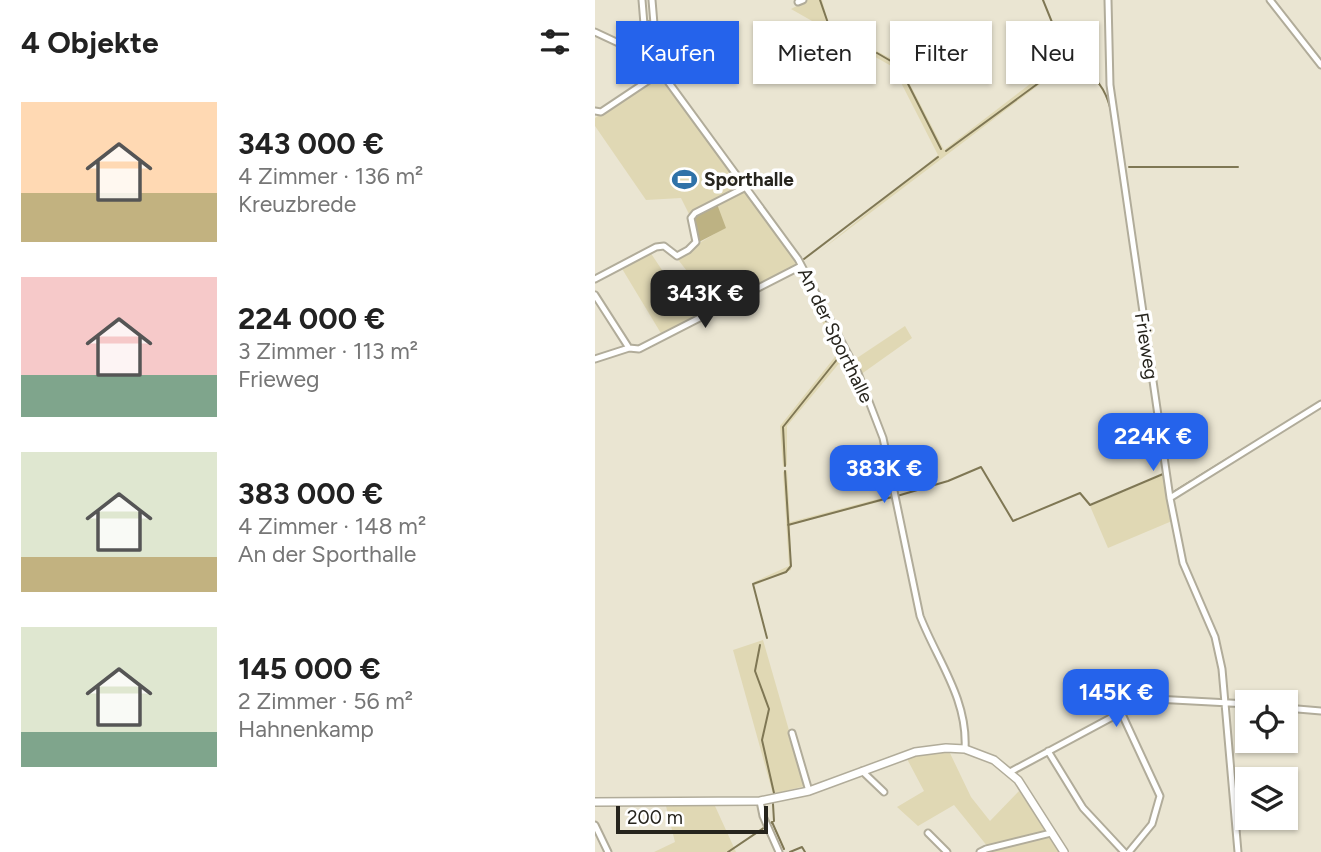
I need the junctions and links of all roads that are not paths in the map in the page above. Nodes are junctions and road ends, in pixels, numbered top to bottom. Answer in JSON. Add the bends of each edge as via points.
{"nodes":[{"id":1,"x":642,"y":0,"type":"edge"},
{"id":2,"x":652,"y":0,"type":"edge"},
{"id":3,"x":1108,"y":0,"type":"edge"},
{"id":4,"x":1270,"y":0,"type":"edge"},
{"id":5,"x":644,"y":21,"type":"edge"},
{"id":6,"x":654,"y":21,"type":"edge"},
{"id":7,"x":595,"y":32,"type":"edge"},
{"id":8,"x":616,"y":42,"type":"edge"},
{"id":9,"x":1321,"y":65,"type":"edge"},
{"id":10,"x":643,"y":84,"type":"edge"},
{"id":11,"x":670,"y":84,"type":"edge"},
{"id":12,"x":595,"y":111,"type":"edge"},
{"id":13,"x":746,"y":187,"type":"junction"},
{"id":14,"x":801,"y":266,"type":"junction"},
{"id":15,"x":595,"y":279,"type":"edge"},
{"id":16,"x":595,"y":295,"type":"edge"},
{"id":17,"x":629,"y":348,"type":"junction"},
{"id":18,"x":595,"y":359,"type":"edge"},
{"id":19,"x":1321,"y":404,"type":"edge"},
{"id":20,"x":1170,"y":498,"type":"junction"},
{"id":21,"x":1225,"y":703,"type":"junction"},
{"id":22,"x":1235,"y":703,"type":"edge"},
{"id":23,"x":1298,"y":709,"type":"edge"},
{"id":24,"x":1321,"y":711,"type":"edge"},
{"id":25,"x":1121,"y":712,"type":"junction"},
{"id":26,"x":792,"y":733,"type":"dead end"},
{"id":27,"x":965,"y":749,"type":"junction"},
{"id":28,"x":1048,"y":751,"type":"junction"},
{"id":29,"x":862,"y":771,"type":"junction"},
{"id":30,"x":1010,"y":772,"type":"junction"},
{"id":31,"x":809,"y":791,"type":"junction"},
{"id":32,"x":884,"y":792,"type":"dead end"},
{"id":33,"x":760,"y":801,"type":"junction"},
{"id":34,"x":595,"y":802,"type":"edge"},
{"id":35,"x":595,"y":825,"type":"edge"},
{"id":36,"x":928,"y":833,"type":"dead end"},
{"id":37,"x":1051,"y":833,"type":"junction"},
{"id":38,"x":608,"y":852,"type":"edge"},
{"id":39,"x":779,"y":852,"type":"edge"},
{"id":40,"x":947,"y":852,"type":"edge"},
{"id":41,"x":980,"y":852,"type":"edge"},
{"id":42,"x":1064,"y":852,"type":"edge"},
{"id":43,"x":1124,"y":852,"type":"edge"},
{"id":44,"x":1129,"y":852,"type":"edge"},
{"id":45,"x":1238,"y":852,"type":"edge"}],
"edges":[{"from":1,"to":5,"type":"street"},
{"from":2,"to":6,"type":"street"},
{"from":3,"to":20,"type":"street","name":"Frieweg","via":[[1110,85]]},
{"from":4,"to":9,"type":"street"},
{"from":7,"to":8,"type":"street","name":"An der Sporthalle"},
{"from":10,"to":12,"type":"street","via":[[601,112]]},
{"from":11,"to":13,"type":"street","name":"An der Sporthalle"},
{"from":13,"to":14,"type":"street","name":"An der Sporthalle"},
{"from":13,"to":15,"type":"street","via":[[691,218],[697,242],[688,250],[677,256],[664,246],[656,247]]},
{"from":14,"to":17,"type":"street","via":[[639,349]]},
{"from":14,"to":27,"type":"street","name":"An der Sporthalle","via":[[858,373],[883,438],[920,616],[954,686]]},
{"from":16,"to":17,"type":"street"},
{"from":17,"to":18,"type":"street"},
{"from":19,"to":20,"type":"street"},
{"from":20,"to":21,"type":"street","name":"Frieweg","via":[[1183,564],[1215,637]]},
{"from":21,"to":22,"type":"street"},
{"from":21,"to":25,"type":"street","via":[[1155,699]]},
{"from":21,"to":45,"type":"street","name":"Frieweg"},
{"from":23,"to":24,"type":"street"},
{"from":25,"to":28,"type":"street"},
{"from":25,"to":44,"type":"street","via":[[1160,796],[1152,824]]},
{"from":26,"to":31,"type":"street"},
{"from":27,"to":29,"type":"street","via":[[915,752]]},
{"from":27,"to":30,"type":"street"},
{"from":28,"to":30,"type":"street"},
{"from":28,"to":43,"type":"street","via":[[1083,808]]},
{"from":29,"to":31,"type":"street"},
{"from":29,"to":32,"type":"street"},
{"from":30,"to":37,"type":"street"},
{"from":31,"to":33,"type":"street"},
{"from":33,"to":34,"type":"street"},
{"from":33,"to":39,"type":"street"},
{"from":35,"to":38,"type":"street"},
{"from":36,"to":40,"type":"street"},
{"from":37,"to":41,"type":"street"},
{"from":37,"to":42,"type":"street"}]}
